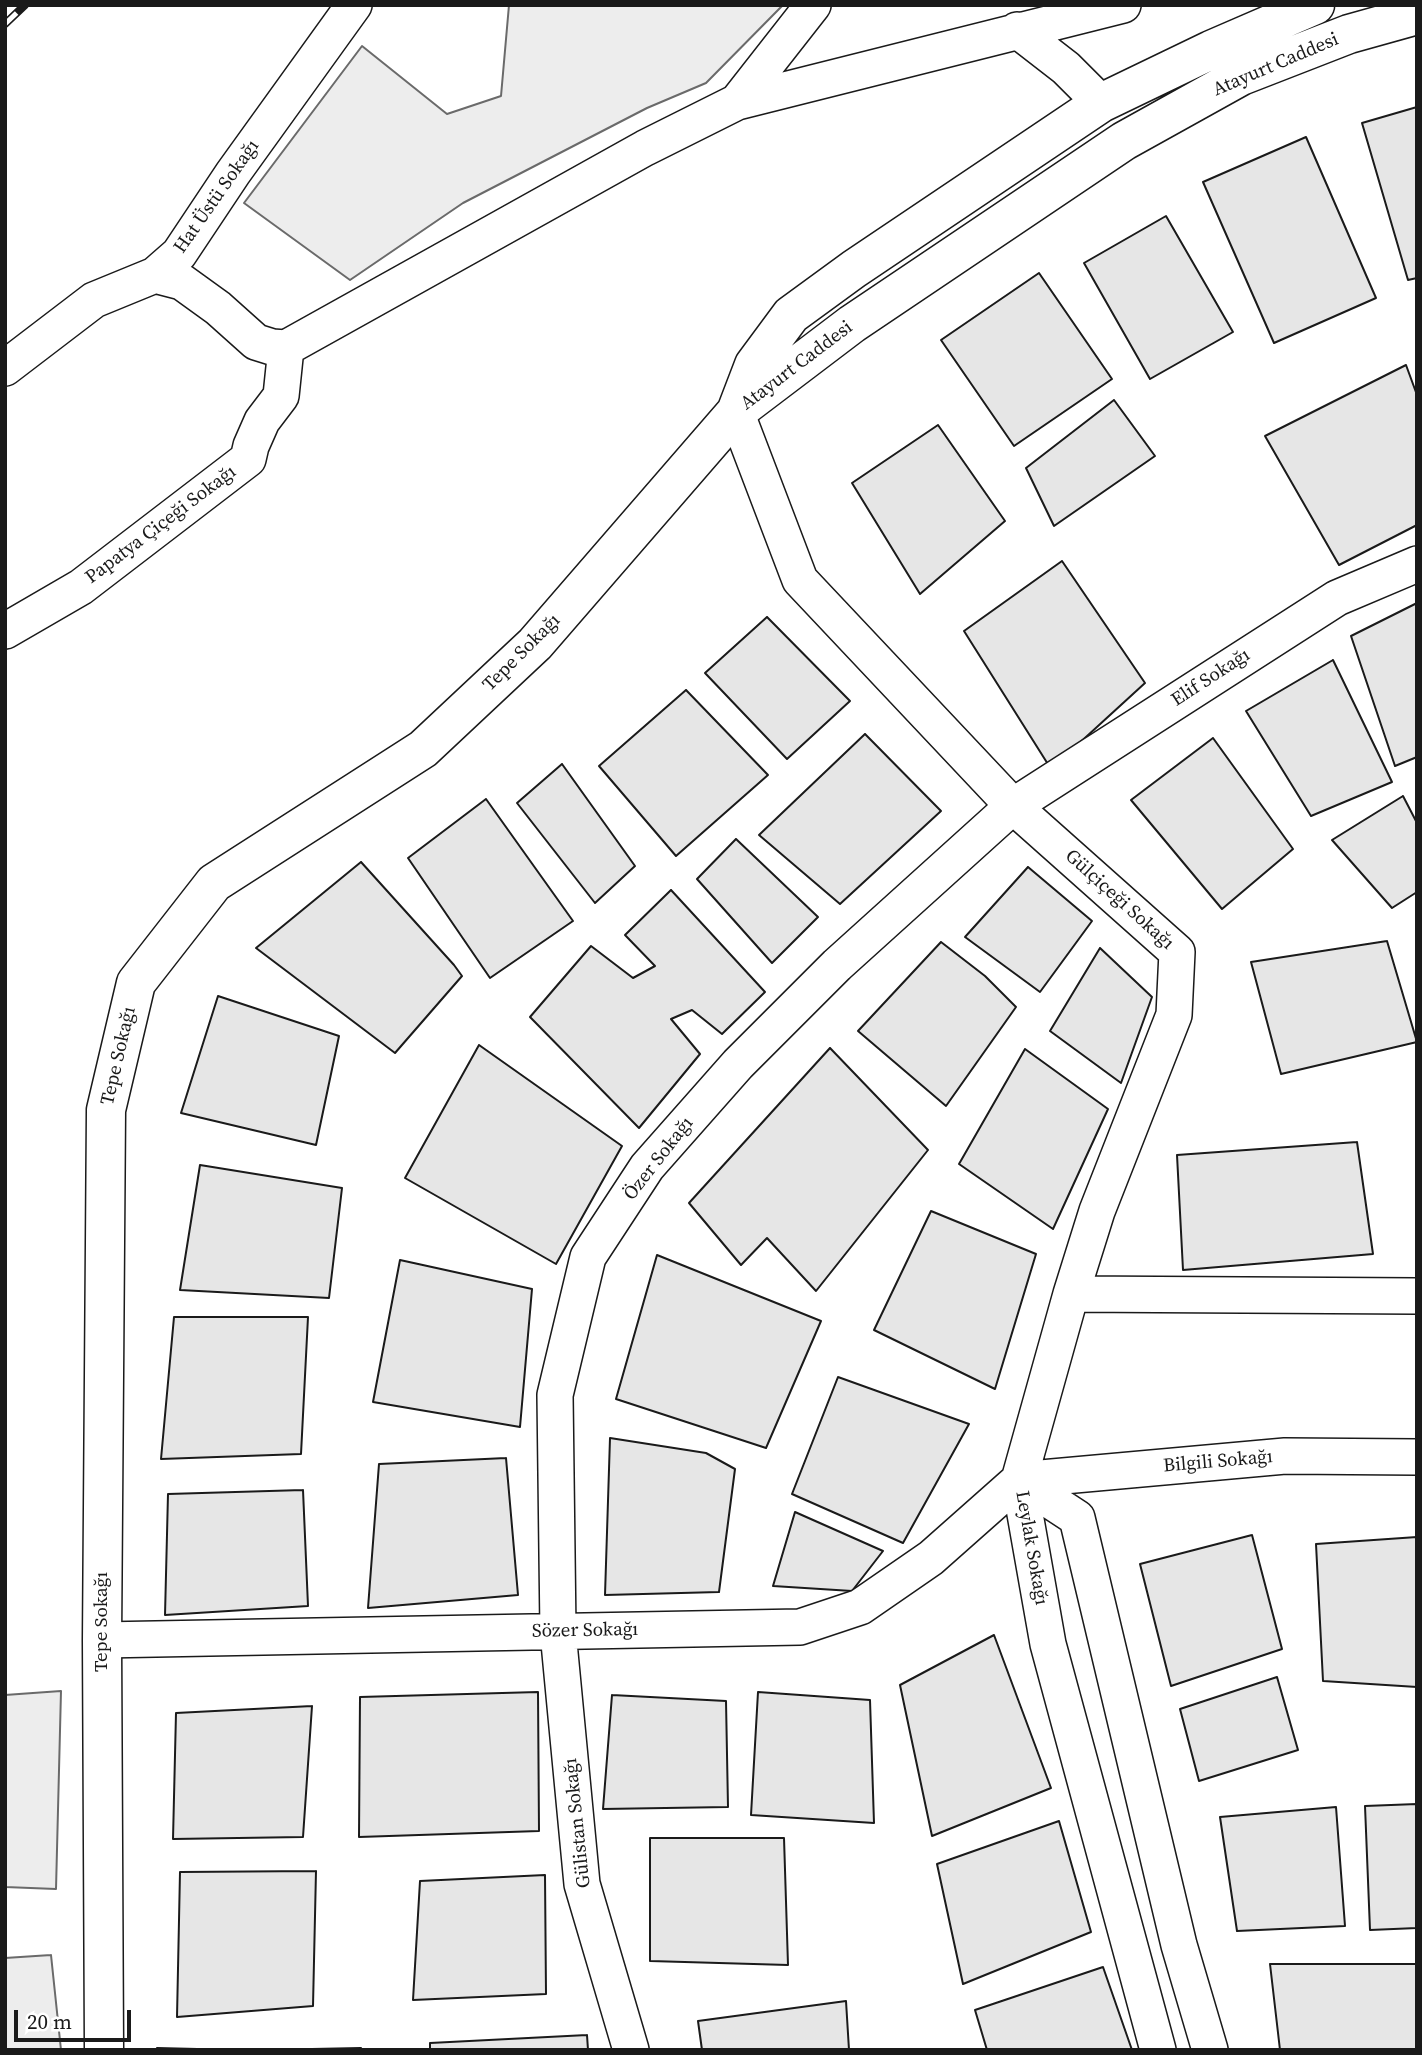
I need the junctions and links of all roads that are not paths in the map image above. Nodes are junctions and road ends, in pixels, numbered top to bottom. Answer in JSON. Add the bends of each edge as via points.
{"nodes":[{"id":1,"x":354,"y":5,"type":"edge"},
{"id":2,"x":813,"y":5,"type":"edge"},
{"id":3,"x":1123,"y":5,"type":"edge"},
{"id":4,"x":1315,"y":5,"type":"edge"},
{"id":5,"x":1417,"y":15,"type":"edge"},
{"id":6,"x":1017,"y":30,"type":"junction"},
{"id":7,"x":737,"y":102,"type":"junction"},
{"id":8,"x":1101,"y":103,"type":"junction"},
{"id":9,"x":1124,"y":141,"type":"junction"},
{"id":10,"x":155,"y":275,"type":"junction"},
{"id":11,"x":286,"y":348,"type":"junction"},
{"id":12,"x":5,"y":368,"type":"edge"},
{"id":13,"x":736,"y":412,"type":"junction"},
{"id":14,"x":1417,"y":564,"type":"edge"},
{"id":15,"x":5,"y":631,"type":"edge"},
{"id":16,"x":1013,"y":806,"type":"junction"},
{"id":17,"x":1071,"y":1294,"type":"junction"},
{"id":18,"x":1417,"y":1296,"type":"edge"},
{"id":19,"x":1417,"y":1457,"type":"edge"},
{"id":20,"x":1019,"y":1480,"type":"junction"},
{"id":21,"x":558,"y":1632,"type":"junction"},
{"id":22,"x":102,"y":1640,"type":"junction"},
{"id":23,"x":104,"y":2050,"type":"edge"},
{"id":24,"x":631,"y":2050,"type":"edge"},
{"id":25,"x":1158,"y":2050,"type":"edge"},
{"id":26,"x":1210,"y":2050,"type":"edge"}],
"edges":[{"from":1,"to":10,"type":"street","name":"Hat Üstü Sokağı","via":[[179,254]]},
{"from":2,"to":7,"type":"street"},
{"from":3,"to":6,"type":"street"},
{"from":4,"to":8,"type":"main road","name":"Atayurt Caddesi"},
{"from":5,"to":9,"type":"main road","name":"Atayurt Caddesi","via":[[1349,34],[1241,76]]},
{"from":6,"to":7,"type":"street"},
{"from":6,"to":8,"type":"street"},
{"from":7,"to":11,"type":"street","via":[[645,148]]},
{"from":8,"to":9,"type":"main road"},
{"from":8,"to":13,"type":"main road","name":"Atayurt Caddesi","via":[[791,315],[754,365]]},
{"from":9,"to":13,"type":"main road","name":"Atayurt Caddesi","via":[[852,324]]},
{"from":10,"to":11,"type":"street","via":[[182,282],[256,342]]},
{"from":10,"to":12,"type":"street","name":"Hat Üstü Sokağı","via":[[94,300]]},
{"from":11,"to":15,"type":"street","name":"Papatya Çiçeği Sokağı","via":[[281,396],[262,421],[248,459],[80,587]]},
{"from":13,"to":16,"type":"street","name":"Gülçiçeği Sokağı","via":[[800,580]]},
{"from":13,"to":22,"type":"main road","name":"Tepe Sokağı","via":[[535,644],[423,749],[214,883],[136,983],[106,1110]]},
{"from":14,"to":16,"type":"street","name":"Elif Sokağı","via":[[1337,597]]},
{"from":16,"to":17,"type":"street","name":"Gülçiçeği Sokağı","via":[[1177,952],[1174,1015],[1097,1211]]},
{"from":16,"to":21,"type":"street","name":"Özer Sokağı","via":[[837,965],[738,1064],[648,1167],[588,1257],[555,1395]]},
{"from":17,"to":18,"type":"street"},
{"from":17,"to":20,"type":"street","name":"Gülçiçeği Sokağı"},
{"from":19,"to":20,"type":"street","name":"Bilgili Sokağı","via":[[1285,1456]]},
{"from":20,"to":21,"type":"street","name":"Sözer Sokağı","via":[[931,1558],[860,1607],[800,1627]]},
{"from":20,"to":25,"type":"street","name":"Leylak Sokağı","via":[[1048,1644]]},
{"from":20,"to":26,"type":"street","name":"Leylak Sokağı","via":[[1077,1518],[1179,1945]]},
{"from":21,"to":22,"type":"street","name":"Sözer Sokağı"},
{"from":21,"to":24,"type":"street","name":"Gülistan Sokağı","via":[[582,1884]]},
{"from":22,"to":23,"type":"main road","name":"Tepe Sokağı"}]}
